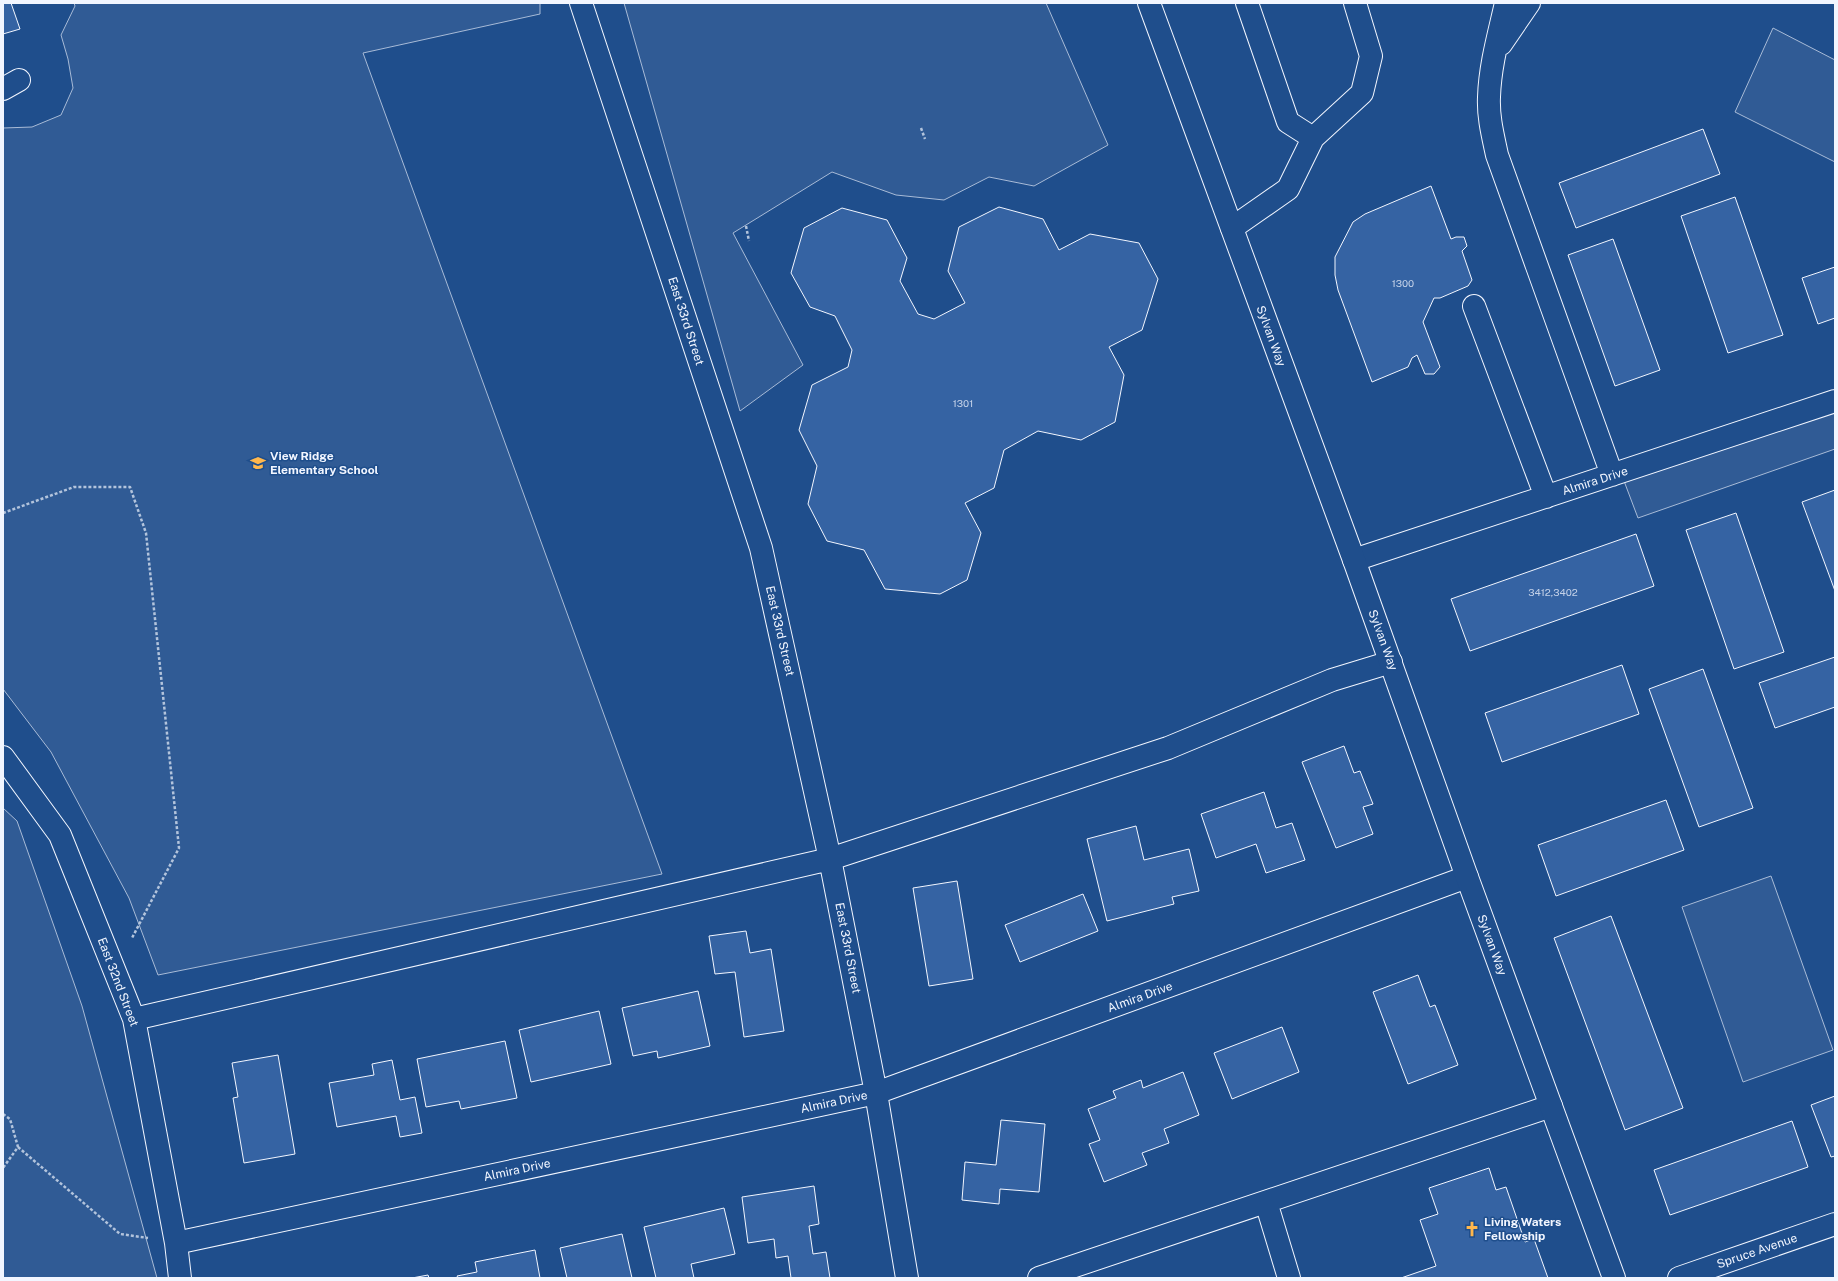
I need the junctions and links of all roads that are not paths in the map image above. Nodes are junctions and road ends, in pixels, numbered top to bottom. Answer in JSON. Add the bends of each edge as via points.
{"nodes":[{"id":1,"x":1149,"y":3,"type":"edge"},
{"id":2,"x":1247,"y":3,"type":"edge"},
{"id":3,"x":1354,"y":3,"type":"edge"},
{"id":4,"x":1506,"y":3,"type":"edge"},
{"id":5,"x":1529,"y":3,"type":"edge"},
{"id":6,"x":587,"y":4,"type":"edge"},
{"id":7,"x":1494,"y":53,"type":"junction"},
{"id":8,"x":1313,"y":138,"type":"junction"},
{"id":9,"x":1232,"y":228,"type":"junction"},
{"id":10,"x":1474,"y":306,"type":"dead end"},
{"id":11,"x":1835,"y":401,"type":"edge"},
{"id":12,"x":1612,"y":475,"type":"junction"},
{"id":13,"x":1546,"y":497,"type":"junction"},
{"id":14,"x":1354,"y":560,"type":"junction"},
{"id":15,"x":1391,"y":662,"type":"junction"},
{"id":16,"x":3,"y":757,"type":"edge"},
{"id":17,"x":830,"y":859,"type":"junction"},
{"id":18,"x":1467,"y":877,"type":"junction"},
{"id":19,"x":134,"y":1019,"type":"junction"},
{"id":20,"x":876,"y":1093,"type":"junction"},
{"id":21,"x":1551,"y":1106,"type":"junction"},
{"id":22,"x":1266,"y":1202,"type":"junction"},
{"id":23,"x":1835,"y":1224,"type":"edge"},
{"id":24,"x":176,"y":1243,"type":"junction"},
{"id":25,"x":180,"y":1278,"type":"edge"},
{"id":26,"x":907,"y":1278,"type":"edge"},
{"id":27,"x":1039,"y":1278,"type":"edge"},
{"id":28,"x":1288,"y":1278,"type":"edge"},
{"id":29,"x":1614,"y":1278,"type":"edge"},
{"id":30,"x":1679,"y":1278,"type":"edge"}],
"edges":[{"from":1,"to":9,"type":"street","name":"Sylvan Way"},
{"from":2,"to":8,"type":"street","via":[[1288,122]]},
{"from":3,"to":8,"type":"street","via":[[1371,56],[1362,93]]},
{"from":4,"to":7,"type":"street"},
{"from":5,"to":7,"type":"street"},
{"from":6,"to":17,"type":"street","name":"East 33rd Street","via":[[761,548]]},
{"from":7,"to":12,"type":"street","via":[[1488,98],[1490,121],[1498,155]]},
{"from":8,"to":9,"type":"street","via":[[1288,189]]},
{"from":9,"to":14,"type":"street","name":"Sylvan Way"},
{"from":10,"to":13,"type":"street"},
{"from":11,"to":12,"type":"street","name":"Almira Drive"},
{"from":12,"to":13,"type":"street","name":"Almira Drive"},
{"from":13,"to":14,"type":"street","name":"Almira Drive"},
{"from":14,"to":15,"type":"street","name":"Sylvan Way"},
{"from":15,"to":17,"type":"street","via":[[1332,680],[1168,748]]},
{"from":15,"to":18,"type":"street","name":"Sylvan Way"},
{"from":16,"to":19,"type":"street","name":"East 32nd Street","via":[[60,835]]},
{"from":17,"to":19,"type":"street"},
{"from":17,"to":20,"type":"street","name":"East 33rd Street"},
{"from":18,"to":20,"type":"street","name":"Almira Drive"},
{"from":18,"to":21,"type":"street","name":"Sylvan Way"},
{"from":19,"to":24,"type":"street","name":"East 32nd Street"},
{"from":20,"to":24,"type":"street","name":"Almira Drive"},
{"from":20,"to":26,"type":"street","name":"East 33rd Street"},
{"from":21,"to":22,"type":"street"},
{"from":21,"to":29,"type":"street","name":"Sylvan Way"},
{"from":22,"to":27,"type":"street"},
{"from":22,"to":28,"type":"street"},
{"from":23,"to":30,"type":"street","name":"Spruce Avenue"},
{"from":24,"to":25,"type":"street","name":"East 32nd Street"}]}
